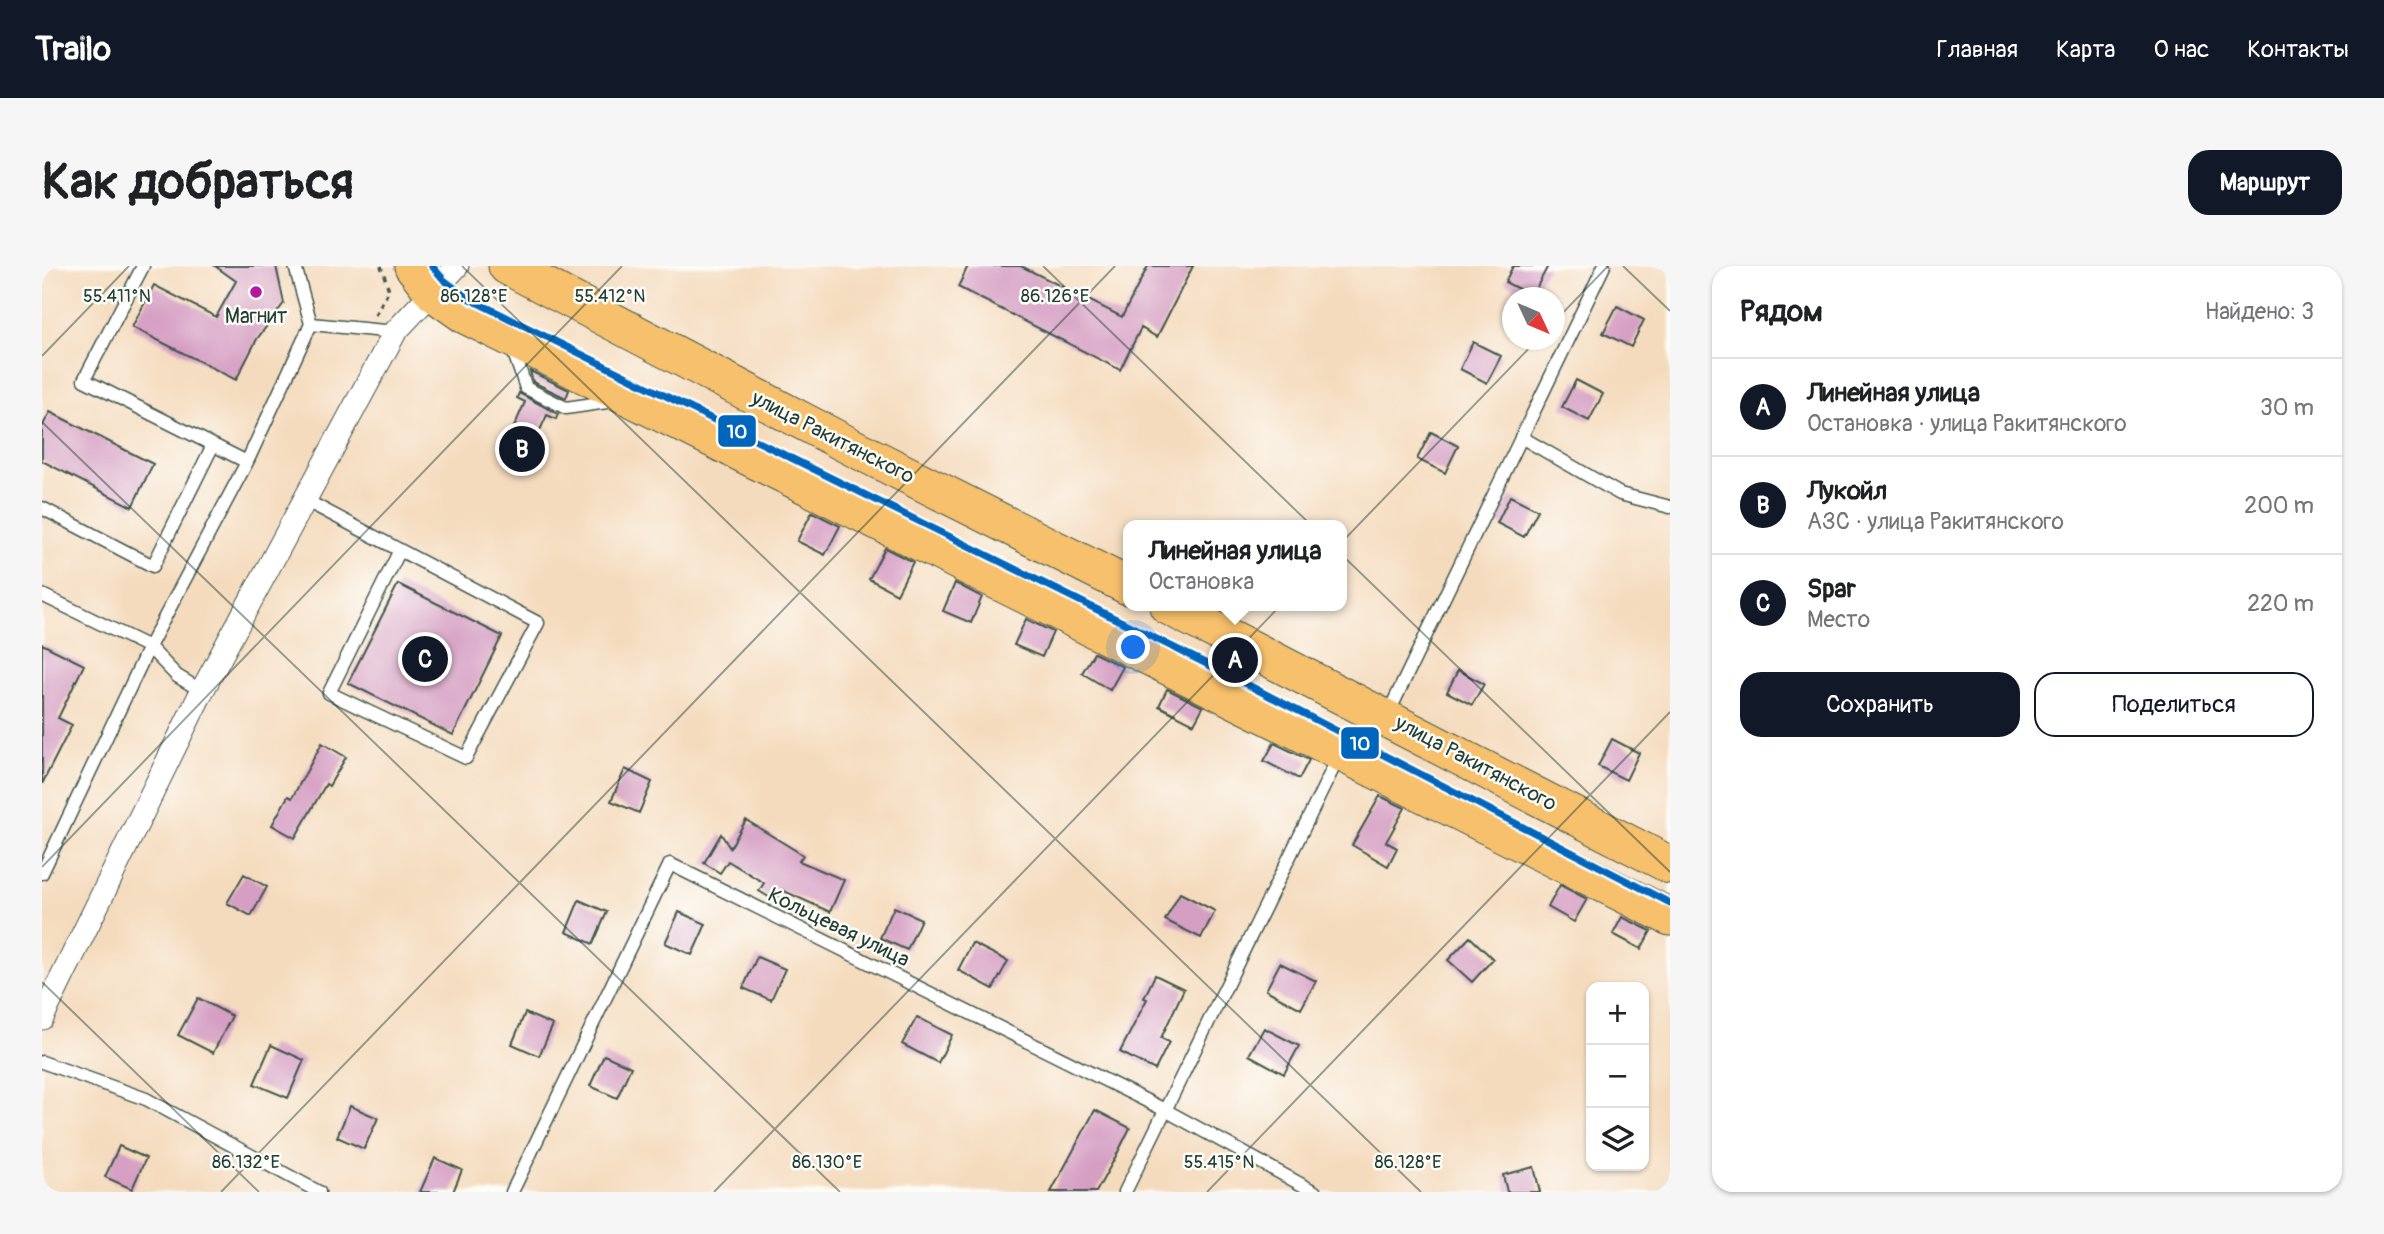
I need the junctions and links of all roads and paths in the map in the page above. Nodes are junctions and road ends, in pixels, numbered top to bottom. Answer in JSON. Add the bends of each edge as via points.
{"nodes":[{"id":1,"x":143,"y":266,"type":"edge"},
{"id":2,"x":295,"y":266,"type":"edge"},
{"id":3,"x":381,"y":266,"type":"edge"},
{"id":4,"x":507,"y":266,"type":"edge"},
{"id":5,"x":1604,"y":266,"type":"edge"},
{"id":6,"x":435,"y":275,"type":"edge"},
{"id":7,"x":311,"y":324,"type":"junction"},
{"id":8,"x":368,"y":330,"type":"junction"},
{"id":9,"x":395,"y":332,"type":"junction"},
{"id":10,"x":1521,"y":437,"type":"junction"},
{"id":11,"x":213,"y":445,"type":"junction"},
{"id":12,"x":247,"y":462,"type":"junction"},
{"id":13,"x":305,"y":500,"type":"junction"},
{"id":14,"x":1670,"y":507,"type":"edge"},
{"id":15,"x":42,"y":508,"type":"edge"},
{"id":16,"x":400,"y":550,"type":"junction"},
{"id":17,"x":1123,"y":583,"type":"edge"},
{"id":18,"x":42,"y":595,"type":"edge"},
{"id":19,"x":1178,"y":611,"type":"edge"},
{"id":20,"x":149,"y":647,"type":"junction"},
{"id":21,"x":202,"y":691,"type":"junction"},
{"id":22,"x":1387,"y":716,"type":"junction"},
{"id":23,"x":1342,"y":751,"type":"junction"},
{"id":24,"x":1670,"y":865,"type":"edge"},
{"id":25,"x":42,"y":873,"type":"edge"},
{"id":26,"x":1670,"y":917,"type":"edge"},
{"id":27,"x":42,"y":1018,"type":"edge"},
{"id":28,"x":42,"y":1062,"type":"edge"},
{"id":29,"x":1165,"y":1110,"type":"junction"},
{"id":30,"x":319,"y":1192,"type":"edge"},
{"id":31,"x":512,"y":1192,"type":"edge"},
{"id":32,"x":1125,"y":1192,"type":"edge"},
{"id":33,"x":1315,"y":1192,"type":"edge"}],
"edges":[{"from":1,"to":11,"type":"lane","via":[[84,380]]},
{"from":2,"to":7,"type":"lane"},
{"from":3,"to":8,"type":"path","via":[[388,289]]},
{"from":4,"to":17,"type":"main road","name":"улица Ракитянского"},
{"from":5,"to":10,"type":"lane"},
{"from":6,"to":9,"type":"street"},
{"from":6,"to":23,"type":"main road","via":[[465,315]]},
{"from":7,"to":8,"type":"lane"},
{"from":7,"to":12,"type":"lane"},
{"from":8,"to":9,"type":"lane"},
{"from":9,"to":13,"type":"street"},
{"from":10,"to":14,"type":"lane","via":[[1620,494]]},
{"from":10,"to":22,"type":"lane"},
{"from":11,"to":12,"type":"lane"},
{"from":11,"to":15,"type":"lane","via":[[153,566]]},
{"from":12,"to":20,"type":"lane"},
{"from":13,"to":16,"type":"lane"},
{"from":13,"to":21,"type":"street"},
{"from":16,"to":16,"type":"lane","via":[[538,623],[466,758],[328,693]]},
{"from":18,"to":20,"type":"lane"},
{"from":19,"to":22,"type":"main road","name":"улица Ракитянского"},
{"from":20,"to":21,"type":"lane","via":[[177,676]]},
{"from":20,"to":25,"type":"lane"},
{"from":21,"to":27,"type":"street"},
{"from":22,"to":24,"type":"main road","name":"улица Ракитянского"},
{"from":23,"to":26,"type":"main road"},
{"from":23,"to":29,"type":"lane"},
{"from":28,"to":30,"type":"lane","via":[[146,1099]]},
{"from":29,"to":31,"type":"lane","name":"Кольцевая улица","via":[[670,864]]},
{"from":29,"to":32,"type":"lane"},
{"from":29,"to":33,"type":"lane","name":"Кольцевая улица"}]}
